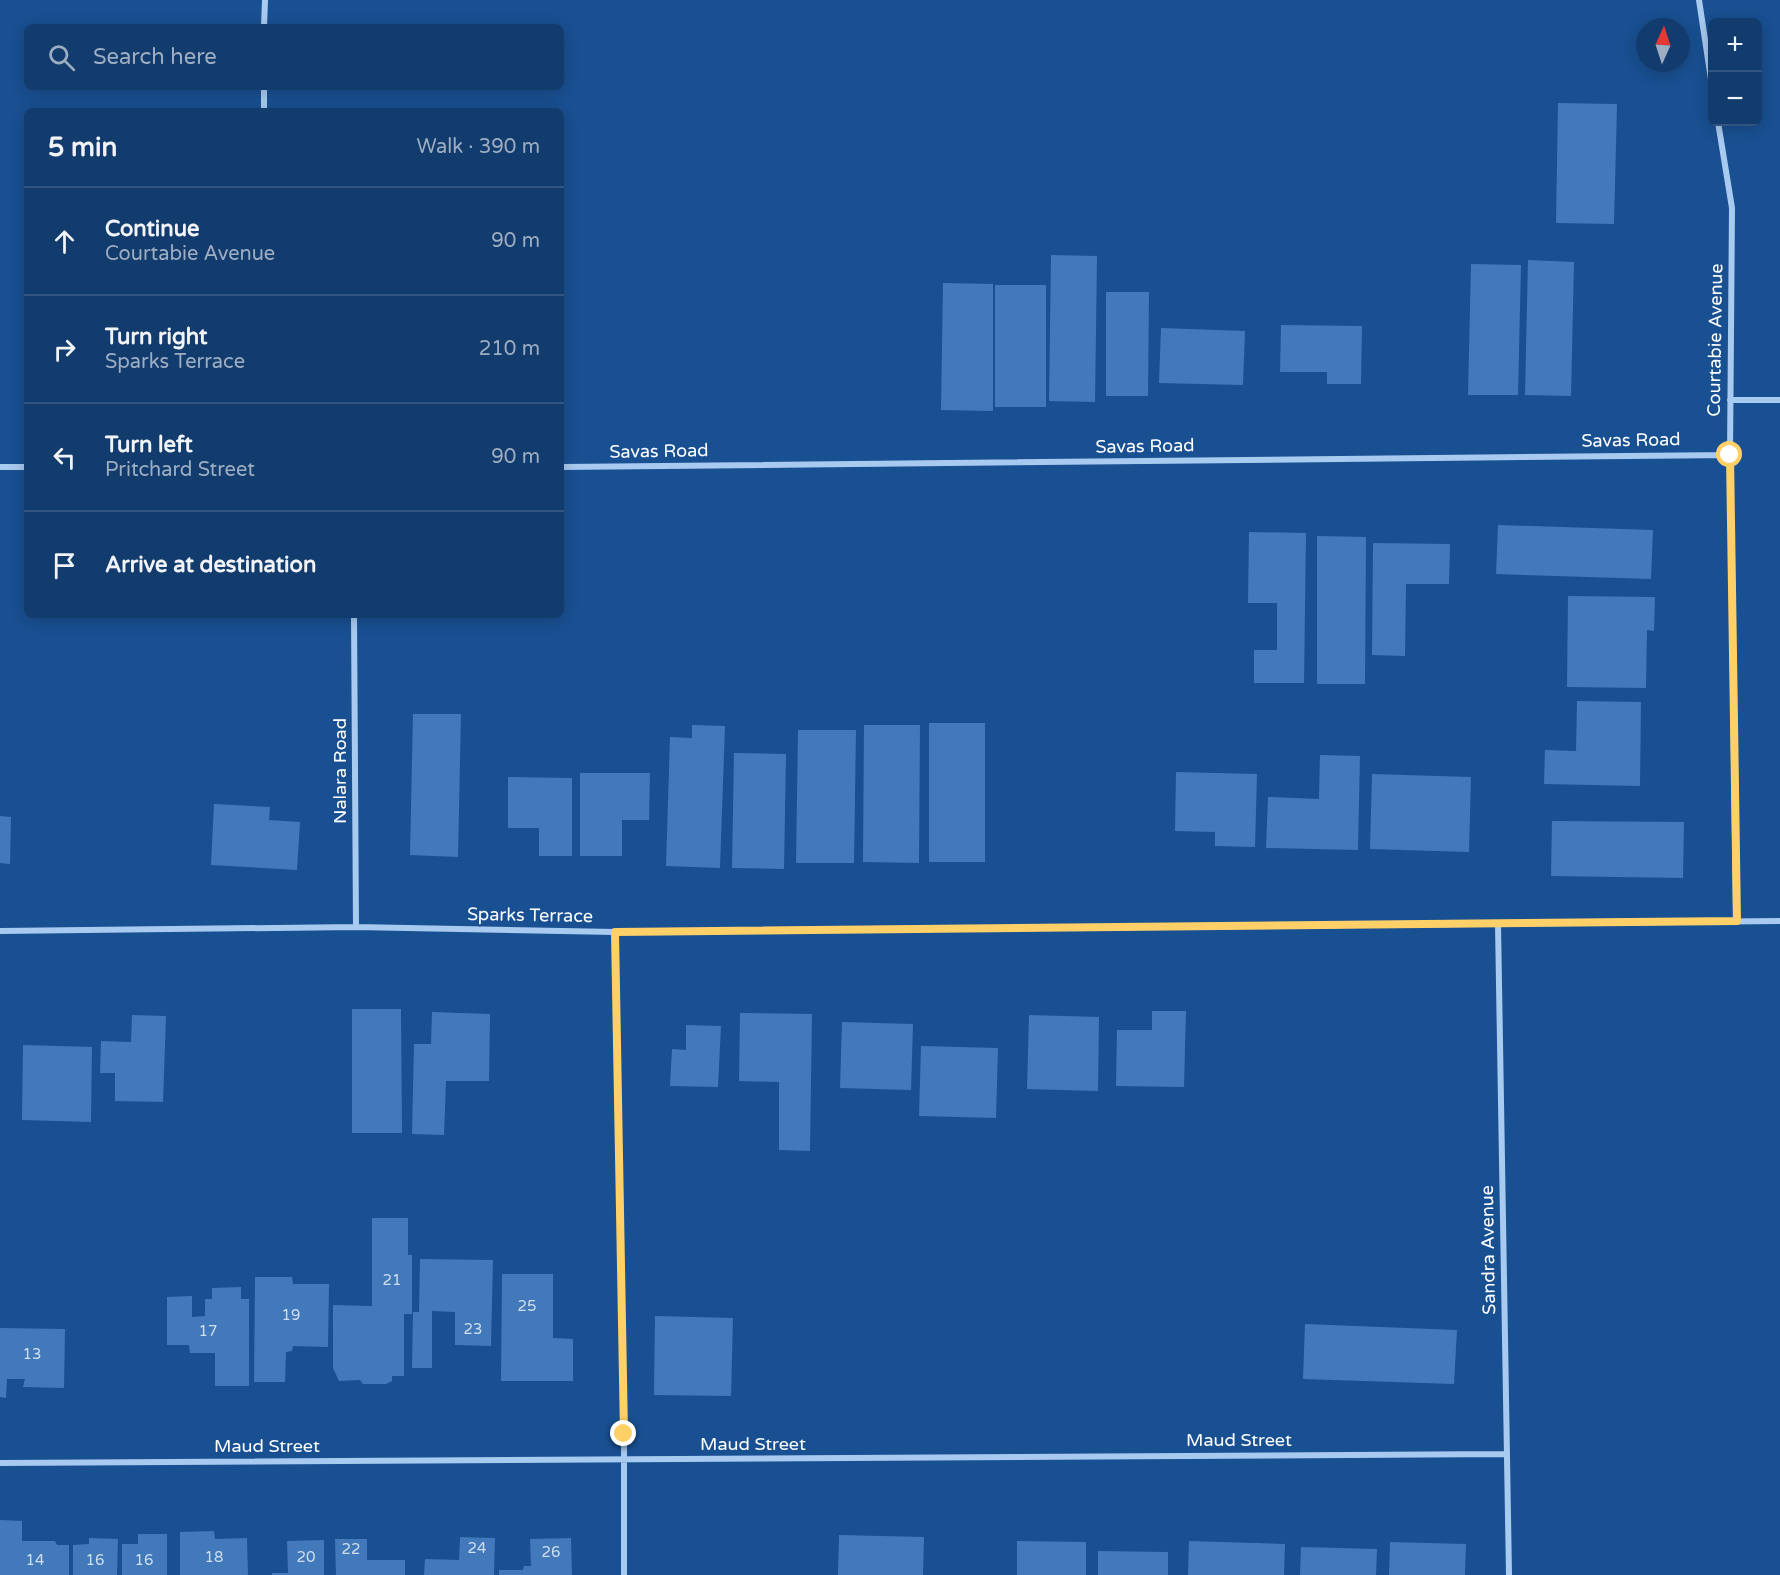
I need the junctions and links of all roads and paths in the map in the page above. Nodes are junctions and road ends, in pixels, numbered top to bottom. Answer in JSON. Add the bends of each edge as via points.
{"nodes":[{"id":1,"x":265,"y":0,"type":"edge"},
{"id":2,"x":1699,"y":0,"type":"edge"},
{"id":3,"x":264,"y":24,"type":"edge"},
{"id":4,"x":1711,"y":72,"type":"edge"},
{"id":5,"x":264,"y":90,"type":"edge"},
{"id":6,"x":264,"y":108,"type":"edge"},
{"id":7,"x":1719,"y":126,"type":"edge"},
{"id":8,"x":1730,"y":400,"type":"junction"},
{"id":9,"x":1780,"y":400,"type":"edge"},
{"id":10,"x":1730,"y":455,"type":"junction"},
{"id":11,"x":0,"y":467,"type":"edge"},
{"id":12,"x":24,"y":467,"type":"edge"},
{"id":13,"x":564,"y":468,"type":"edge"},
{"id":14,"x":354,"y":618,"type":"edge"},
{"id":15,"x":1737,"y":921,"type":"junction"},
{"id":16,"x":1780,"y":921,"type":"edge"},
{"id":17,"x":1498,"y":924,"type":"junction"},
{"id":18,"x":356,"y":927,"type":"junction"},
{"id":19,"x":0,"y":931,"type":"edge"},
{"id":20,"x":615,"y":932,"type":"junction"},
{"id":21,"x":1506,"y":1454,"type":"junction"},
{"id":22,"x":624,"y":1460,"type":"junction"},
{"id":23,"x":0,"y":1463,"type":"edge"},
{"id":24,"x":624,"y":1575,"type":"edge"},
{"id":25,"x":1509,"y":1575,"type":"edge"}],
"edges":[{"from":1,"to":3,"type":"street"},
{"from":2,"to":4,"type":"street"},
{"from":5,"to":6,"type":"street"},
{"from":7,"to":8,"type":"street","name":"Courtabie Avenue","via":[[1732,208]]},
{"from":8,"to":9,"type":"street"},
{"from":8,"to":10,"type":"street","name":"Courtabie Avenue"},
{"from":10,"to":13,"type":"street","name":"Savas Road"},
{"from":10,"to":15,"type":"street","name":"Courtabie Avenue"},
{"from":11,"to":12,"type":"street"},
{"from":14,"to":18,"type":"street","name":"Nalara Road"},
{"from":15,"to":16,"type":"street","name":"Sparks Terrace"},
{"from":15,"to":17,"type":"street","name":"Sparks Terrace"},
{"from":17,"to":20,"type":"street","name":"Sparks Terrace"},
{"from":17,"to":21,"type":"street","name":"Sandra Avenue"},
{"from":18,"to":19,"type":"street","name":"Sparks Terrace"},
{"from":18,"to":20,"type":"street","name":"Sparks Terrace"},
{"from":20,"to":22,"type":"street"},
{"from":21,"to":22,"type":"street","name":"Maud Street"},
{"from":21,"to":25,"type":"street","name":"Sandra Avenue"},
{"from":22,"to":23,"type":"street","name":"Maud Street"},
{"from":22,"to":24,"type":"street"}]}
